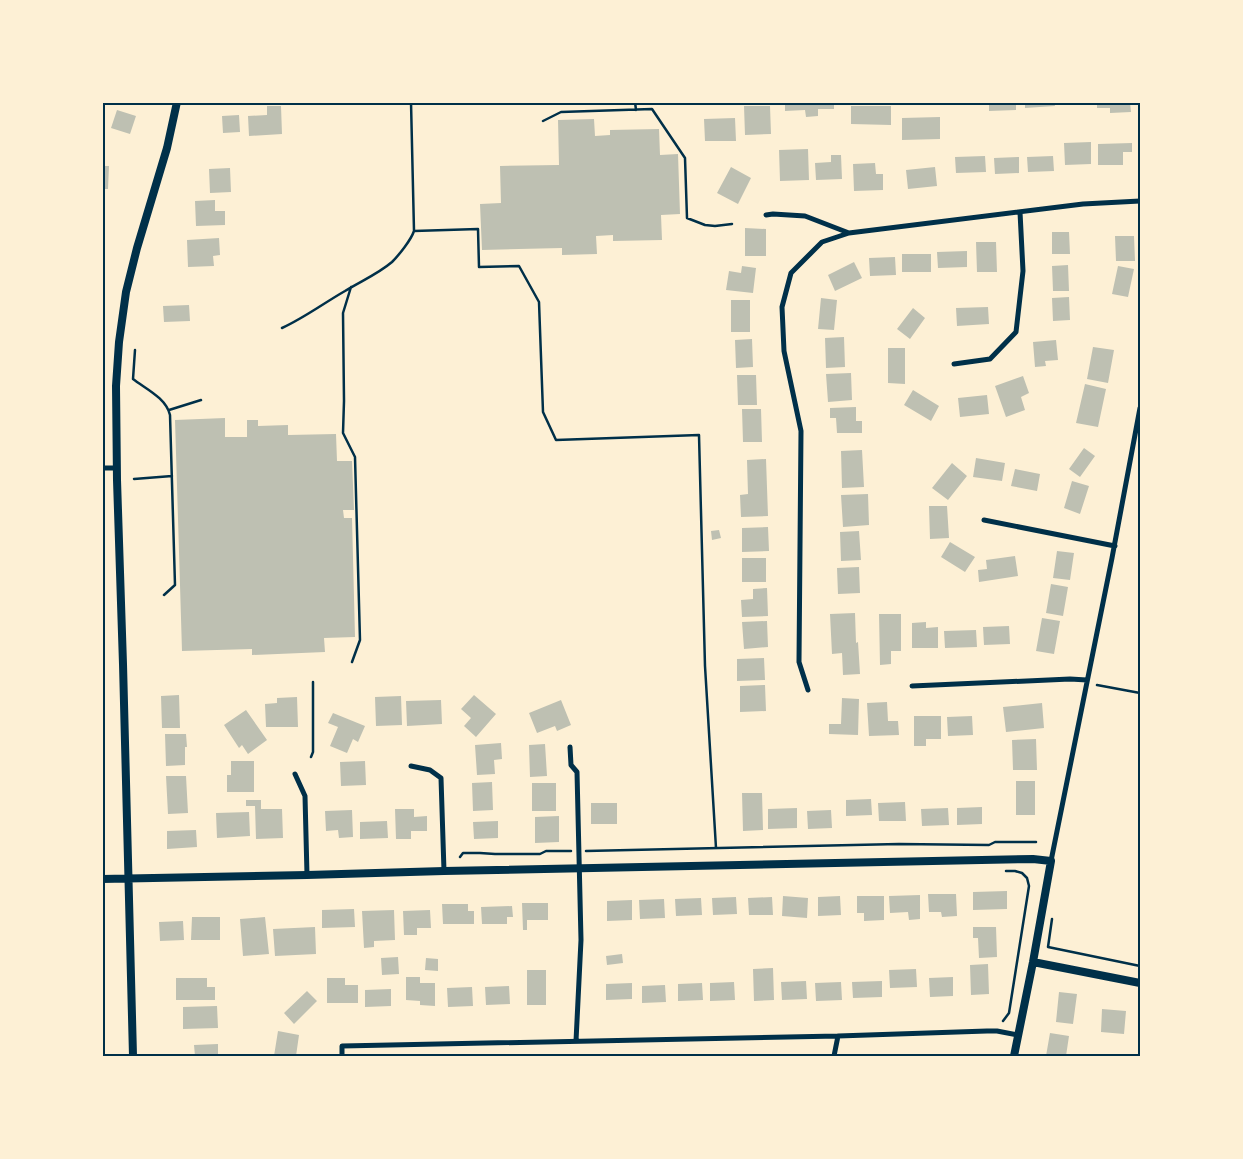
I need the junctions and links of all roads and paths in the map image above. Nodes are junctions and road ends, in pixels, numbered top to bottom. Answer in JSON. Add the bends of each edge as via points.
{"nodes":[{"id":1,"x":177,"y":102,"type":"edge"},
{"id":2,"x":411,"y":102,"type":"edge"},
{"id":3,"x":634,"y":102,"type":"edge"},
{"id":4,"x":636,"y":110,"type":"junction"},
{"id":5,"x":543,"y":121,"type":"dead end"},
{"id":6,"x":1140,"y":201,"type":"edge"},
{"id":7,"x":1020,"y":212,"type":"junction"},
{"id":8,"x":766,"y":215,"type":"dead end"},
{"id":9,"x":732,"y":224,"type":"dead end"},
{"id":10,"x":414,"y":231,"type":"junction"},
{"id":11,"x":849,"y":234,"type":"junction"},
{"id":12,"x":350,"y":288,"type":"junction"},
{"id":13,"x":282,"y":328,"type":"dead end"},
{"id":14,"x":135,"y":350,"type":"dead end"},
{"id":15,"x":954,"y":364,"type":"dead end"},
{"id":16,"x":201,"y":400,"type":"dead end"},
{"id":17,"x":1140,"y":408,"type":"edge"},
{"id":18,"x":169,"y":410,"type":"junction"},
{"id":19,"x":172,"y":466,"type":"junction"},
{"id":20,"x":176,"y":466,"type":"dead end"},
{"id":21,"x":102,"y":468,"type":"edge"},
{"id":22,"x":116,"y":468,"type":"junction"},
{"id":23,"x":172,"y":476,"type":"junction"},
{"id":24,"x":134,"y":479,"type":"dead end"},
{"id":25,"x":984,"y":520,"type":"dead end"},
{"id":26,"x":1115,"y":546,"type":"junction"},
{"id":27,"x":164,"y":595,"type":"dead end"},
{"id":28,"x":352,"y":662,"type":"dead end"},
{"id":29,"x":1087,"y":680,"type":"junction"},
{"id":30,"x":313,"y":682,"type":"dead end"},
{"id":31,"x":1097,"y":685,"type":"dead end"},
{"id":32,"x":912,"y":686,"type":"dead end"},
{"id":33,"x":808,"y":690,"type":"dead end"},
{"id":34,"x":1140,"y":693,"type":"edge"},
{"id":35,"x":570,"y":747,"type":"dead end"},
{"id":36,"x":311,"y":757,"type":"dead end"},
{"id":37,"x":411,"y":766,"type":"dead end"},
{"id":38,"x":295,"y":774,"type":"dead end"},
{"id":39,"x":1036,"y":842,"type":"dead end"},
{"id":40,"x":716,"y":848,"type":"junction"},
{"id":41,"x":571,"y":851,"type":"dead end"},
{"id":42,"x":585,"y":851,"type":"dead end"},
{"id":43,"x":460,"y":857,"type":"dead end"},
{"id":44,"x":1051,"y":861,"type":"junction"},
{"id":45,"x":580,"y":868,"type":"junction"},
{"id":46,"x":444,"y":871,"type":"junction"},
{"id":47,"x":307,"y":875,"type":"junction"},
{"id":48,"x":102,"y":879,"type":"edge"},
{"id":49,"x":129,"y":879,"type":"junction"},
{"id":50,"x":1028,"y":881,"type":"dead end"},
{"id":51,"x":1048,"y":947,"type":"dead end"},
{"id":52,"x":1033,"y":962,"type":"junction"},
{"id":53,"x":1140,"y":966,"type":"edge"},
{"id":54,"x":1140,"y":983,"type":"edge"},
{"id":55,"x":1003,"y":1021,"type":"dead end"},
{"id":56,"x":1018,"y":1035,"type":"junction"},
{"id":57,"x":838,"y":1036,"type":"junction"},
{"id":58,"x":576,"y":1041,"type":"junction"},
{"id":59,"x":133,"y":1056,"type":"edge"},
{"id":60,"x":342,"y":1056,"type":"edge"},
{"id":61,"x":834,"y":1056,"type":"edge"},
{"id":62,"x":1014,"y":1056,"type":"edge"}],
"edges":[{"from":1,"to":22,"type":"street","via":[[126,292],[116,386]]},
{"from":2,"to":10,"type":"path"},
{"from":3,"to":4,"type":"path"},
{"from":4,"to":5,"type":"path","via":[[561,112]]},
{"from":4,"to":9,"type":"path","via":[[652,109],[685,158],[687,218],[705,225]]},
{"from":6,"to":7,"type":"street"},
{"from":7,"to":11,"type":"street"},
{"from":7,"to":15,"type":"street","via":[[1023,270],[1016,332],[990,359]]},
{"from":8,"to":11,"type":"street","via":[[805,216]]},
{"from":10,"to":12,"type":"path","via":[[392,262]]},
{"from":10,"to":40,"type":"path","via":[[478,229],[479,267],[519,266],[539,302],[543,412],[556,440],[699,435],[705,666]]},
{"from":11,"to":33,"type":"street","via":[[822,242],[791,273],[782,307],[784,351],[801,430],[799,662]]},
{"from":12,"to":13,"type":"path"},
{"from":12,"to":28,"type":"path","via":[[343,313],[343,433],[355,457],[360,640]]},
{"from":14,"to":18,"type":"path","via":[[133,379],[162,400]]},
{"from":16,"to":18,"type":"path"},
{"from":17,"to":26,"type":"street"},
{"from":18,"to":19,"type":"path"},
{"from":19,"to":20,"type":"path"},
{"from":19,"to":23,"type":"path"},
{"from":21,"to":22,"type":"street"},
{"from":22,"to":49,"type":"street"},
{"from":23,"to":24,"type":"path"},
{"from":23,"to":27,"type":"path","via":[[176,585]]},
{"from":25,"to":26,"type":"street"},
{"from":26,"to":29,"type":"street"},
{"from":29,"to":32,"type":"street"},
{"from":29,"to":44,"type":"street"},
{"from":30,"to":36,"type":"path"},
{"from":31,"to":34,"type":"path"},
{"from":35,"to":45,"type":"street","via":[[571,765],[577,772]]},
{"from":37,"to":46,"type":"street","via":[[430,770],[441,778]]},
{"from":38,"to":47,"type":"street","via":[[305,796]]},
{"from":39,"to":40,"type":"path"},
{"from":40,"to":42,"type":"path"},
{"from":41,"to":43,"type":"path","via":[[463,853]]},
{"from":44,"to":45,"type":"street"},
{"from":44,"to":52,"type":"street"},
{"from":45,"to":46,"type":"street"},
{"from":45,"to":58,"type":"street","via":[[581,940]]},
{"from":46,"to":47,"type":"street"},
{"from":47,"to":49,"type":"street"},
{"from":48,"to":49,"type":"street"},
{"from":49,"to":59,"type":"street"},
{"from":50,"to":55,"type":"path","via":[[1009,1013]]},
{"from":51,"to":53,"type":"path"},
{"from":52,"to":54,"type":"street"},
{"from":52,"to":56,"type":"street"},
{"from":56,"to":57,"type":"street","via":[[987,1031]]},
{"from":56,"to":62,"type":"street"},
{"from":57,"to":58,"type":"street"},
{"from":57,"to":61,"type":"street"},
{"from":58,"to":60,"type":"street","via":[[342,1046]]}]}
